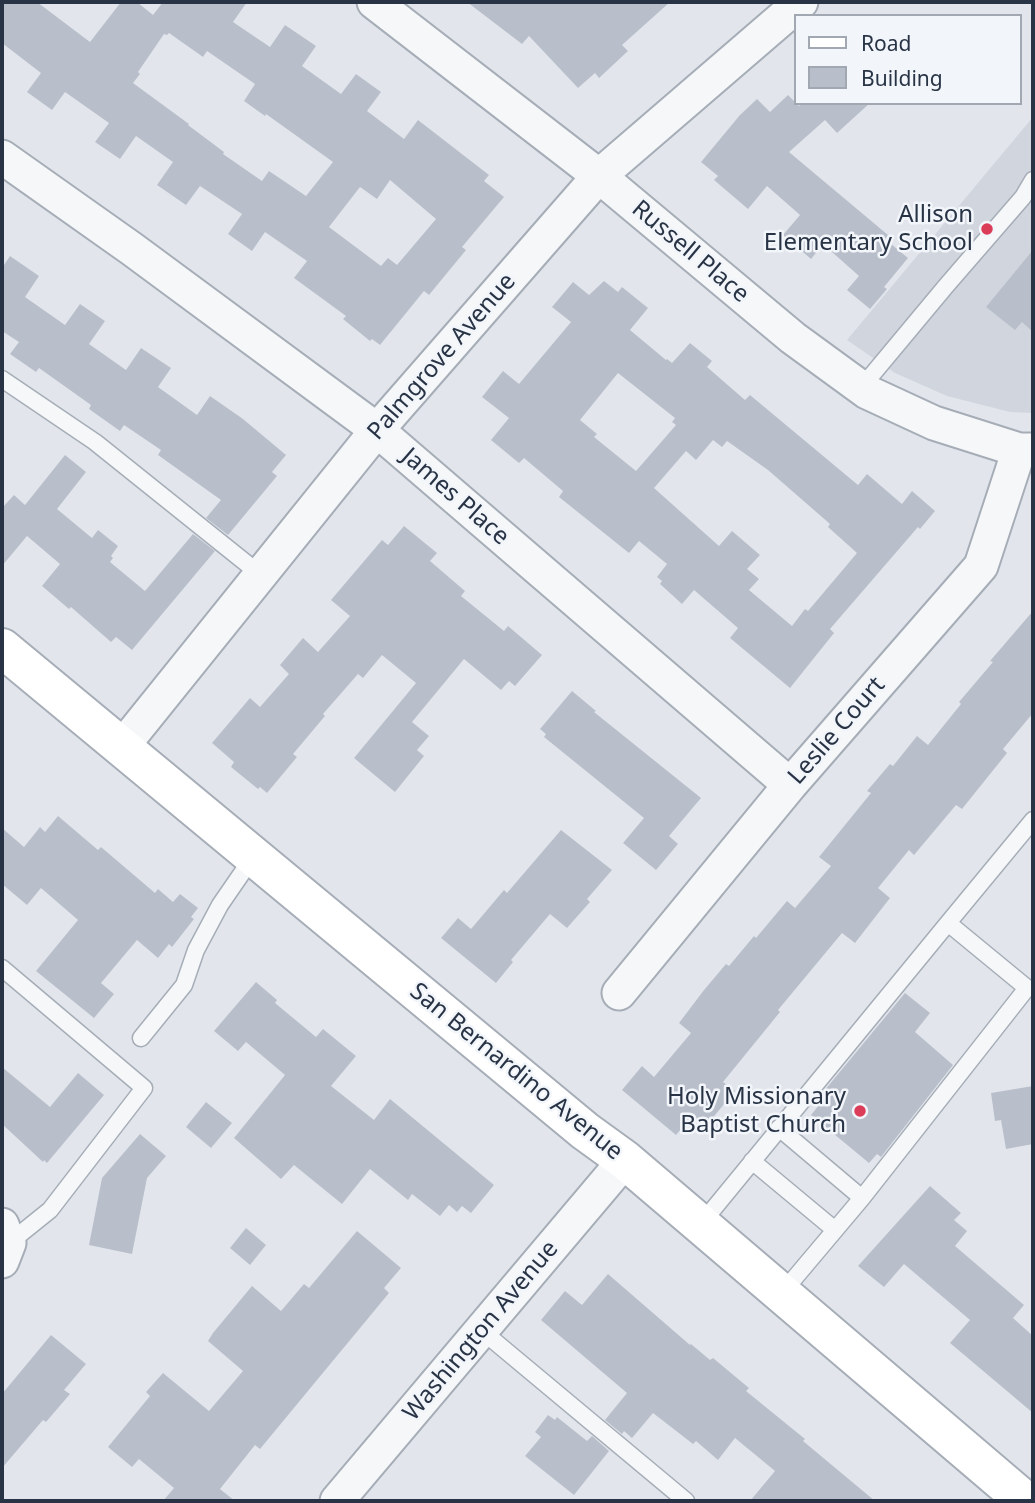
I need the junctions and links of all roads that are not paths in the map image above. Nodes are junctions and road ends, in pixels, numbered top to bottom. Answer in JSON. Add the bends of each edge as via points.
{"nodes":[{"id":1,"x":374,"y":2,"type":"edge"},
{"id":2,"x":801,"y":2,"type":"edge"},
{"id":3,"x":2,"y":157,"type":"edge"},
{"id":4,"x":599,"y":176,"type":"junction"},
{"id":5,"x":1033,"y":180,"type":"edge"},
{"id":6,"x":2,"y":379,"type":"edge"},
{"id":7,"x":862,"y":388,"type":"junction"},
{"id":8,"x":377,"y":430,"type":"junction"},
{"id":9,"x":1026,"y":450,"type":"edge"},
{"id":10,"x":261,"y":575,"type":"junction"},
{"id":11,"x":2,"y":648,"type":"edge"},
{"id":12,"x":121,"y":748,"type":"junction"},
{"id":13,"x":790,"y":785,"type":"junction"},
{"id":14,"x":1033,"y":820,"type":"edge"},
{"id":15,"x":253,"y":857,"type":"junction"},
{"id":16,"x":948,"y":923,"type":"junction"},
{"id":17,"x":2,"y":968,"type":"edge"},
{"id":18,"x":619,"y":993,"type":"dead end"},
{"id":19,"x":141,"y":1038,"type":"dead end"},
{"id":20,"x":779,"y":1128,"type":"junction"},
{"id":21,"x":625,"y":1160,"type":"junction"},
{"id":22,"x":752,"y":1161,"type":"junction"},
{"id":23,"x":862,"y":1198,"type":"junction"},
{"id":24,"x":701,"y":1224,"type":"junction"},
{"id":25,"x":835,"y":1230,"type":"junction"},
{"id":26,"x":4,"y":1243,"type":"edge"},
{"id":27,"x":782,"y":1293,"type":"junction"},
{"id":28,"x":481,"y":1331,"type":"junction"},
{"id":29,"x":337,"y":1501,"type":"edge"},
{"id":30,"x":686,"y":1501,"type":"edge"},
{"id":31,"x":1025,"y":1501,"type":"edge"}],
"edges":[{"from":1,"to":4,"type":"street","name":"Russell Place"},
{"from":2,"to":4,"type":"street","name":"Palmgrove Avenue"},
{"from":3,"to":8,"type":"street","name":"James Place"},
{"from":4,"to":7,"type":"street","name":"Russell Place","via":[[793,338]]},
{"from":4,"to":8,"type":"street","name":"Palmgrove Avenue"},
{"from":5,"to":7,"type":"lane"},
{"from":6,"to":10,"type":"lane","via":[[95,442]]},
{"from":7,"to":9,"type":"street","name":"Russell Place","via":[[934,423]]},
{"from":8,"to":10,"type":"street","name":"Palmgrove Avenue"},
{"from":8,"to":13,"type":"street","name":"James Place"},
{"from":9,"to":13,"type":"street","name":"Leslie Court","via":[[981,566]]},
{"from":10,"to":12,"type":"street","name":"Palmgrove Avenue"},
{"from":11,"to":12,"type":"main road","name":"San Bernardino Avenue"},
{"from":12,"to":15,"type":"main road","name":"San Bernardino Avenue"},
{"from":13,"to":18,"type":"street","name":"Leslie Court"},
{"from":14,"to":16,"type":"lane"},
{"from":15,"to":19,"type":"lane","via":[[216,912],[184,985]]},
{"from":15,"to":21,"type":"main road","name":"San Bernardino Avenue"},
{"from":16,"to":20,"type":"lane"},
{"from":16,"to":23,"type":"lane","via":[[1027,988]]},
{"from":17,"to":26,"type":"lane","via":[[144,1088],[50,1210]]},
{"from":20,"to":22,"type":"lane"},
{"from":20,"to":23,"type":"lane"},
{"from":21,"to":24,"type":"main road","name":"San Bernardino Avenue"},
{"from":21,"to":28,"type":"street","name":"Washington Avenue"},
{"from":22,"to":24,"type":"lane"},
{"from":22,"to":25,"type":"lane"},
{"from":23,"to":25,"type":"lane"},
{"from":24,"to":27,"type":"main road","name":"San Bernardino Avenue"},
{"from":25,"to":27,"type":"lane"},
{"from":27,"to":31,"type":"main road","name":"San Bernardino Avenue"},
{"from":28,"to":29,"type":"street","name":"Washington Avenue"},
{"from":28,"to":30,"type":"lane"}]}
